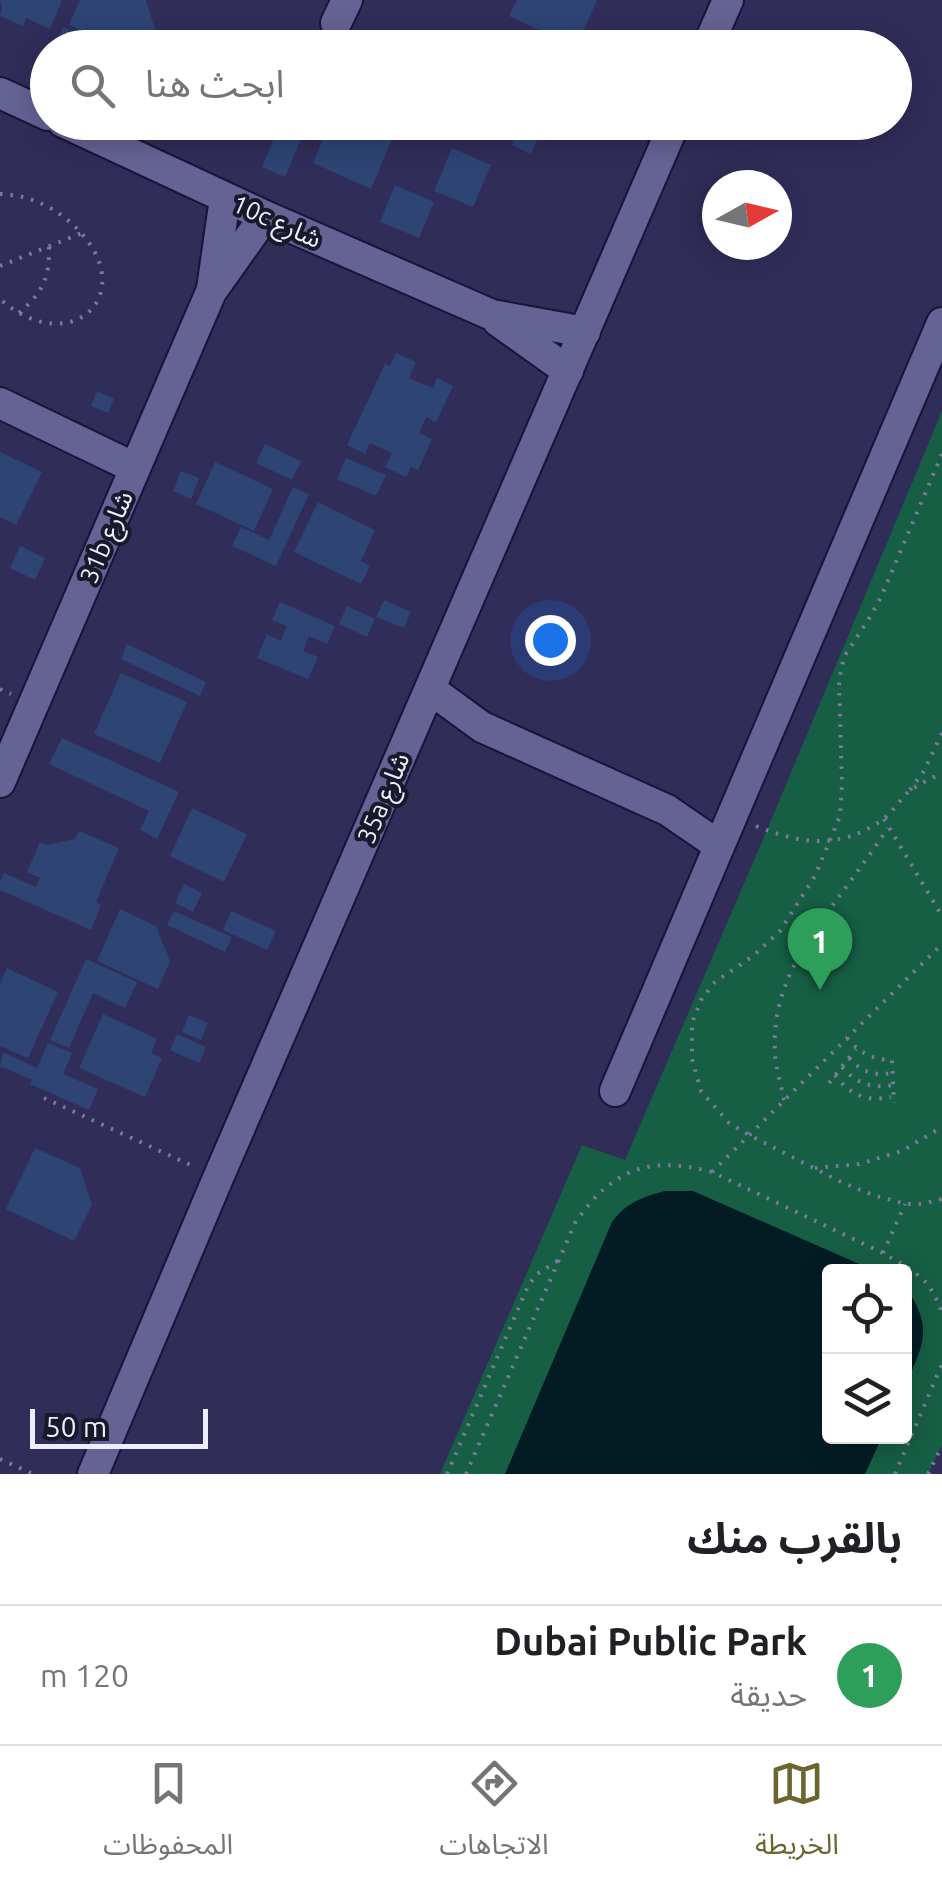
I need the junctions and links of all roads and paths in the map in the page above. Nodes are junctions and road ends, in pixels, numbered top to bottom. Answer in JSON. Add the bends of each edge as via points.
{"nodes":[{"id":1,"x":728,"y":0,"type":"edge"},
{"id":2,"x":715,"y":30,"type":"edge"},
{"id":3,"x":0,"y":93,"type":"edge"},
{"id":4,"x":30,"y":107,"type":"edge"},
{"id":5,"x":101,"y":140,"type":"edge"},
{"id":6,"x":667,"y":140,"type":"edge"},
{"id":7,"x":0,"y":194,"type":"edge"},
{"id":8,"x":225,"y":198,"type":"junction"},
{"id":9,"x":264,"y":216,"type":"junction"},
{"id":10,"x":82,"y":233,"type":"junction"},
{"id":11,"x":49,"y":246,"type":"junction"},
{"id":12,"x":0,"y":266,"type":"edge"},
{"id":13,"x":211,"y":292,"type":"junction"},
{"id":14,"x":0,"y":298,"type":"edge"},
{"id":15,"x":18,"y":313,"type":"junction"},
{"id":16,"x":492,"y":316,"type":"junction"},
{"id":17,"x":942,"y":323,"type":"edge"},
{"id":18,"x":585,"y":332,"type":"junction"},
{"id":19,"x":568,"y":371,"type":"junction"},
{"id":20,"x":0,"y":403,"type":"edge"},
{"id":21,"x":942,"y":454,"type":"edge"},
{"id":22,"x":136,"y":468,"type":"junction"},
{"id":23,"x":430,"y":689,"type":"junction"},
{"id":24,"x":417,"y":719,"type":"junction"},
{"id":25,"x":482,"y":727,"type":"junction"},
{"id":26,"x":942,"y":733,"type":"edge"},
{"id":27,"x":942,"y":773,"type":"edge"},
{"id":28,"x":0,"y":782,"type":"edge"},
{"id":29,"x":909,"y":792,"type":"junction"},
{"id":30,"x":667,"y":810,"type":"junction"},
{"id":31,"x":731,"y":816,"type":"junction"},
{"id":32,"x":884,"y":819,"type":"junction"},
{"id":33,"x":888,"y":828,"type":"junction"},
{"id":34,"x":829,"y":841,"type":"junction"},
{"id":35,"x":718,"y":845,"type":"junction"},
{"id":36,"x":942,"y":916,"type":"edge"},
{"id":37,"x":942,"y":944,"type":"edge"},
{"id":38,"x":847,"y":1038,"type":"junction"},
{"id":39,"x":856,"y":1049,"type":"junction"},
{"id":40,"x":848,"y":1058,"type":"junction"},
{"id":41,"x":842,"y":1067,"type":"junction"},
{"id":42,"x":892,"y":1073,"type":"junction"},
{"id":43,"x":835,"y":1075,"type":"junction"},
{"id":44,"x":828,"y":1083,"type":"dead end"},
{"id":45,"x":893,"y":1085,"type":"junction"},
{"id":46,"x":615,"y":1091,"type":"dead end"},
{"id":47,"x":44,"y":1098,"type":"dead end"},
{"id":48,"x":784,"y":1100,"type":"junction"},
{"id":49,"x":942,"y":1127,"type":"edge"},
{"id":50,"x":749,"y":1134,"type":"junction"},
{"id":51,"x":813,"y":1169,"type":"junction"},
{"id":52,"x":712,"y":1172,"type":"junction"},
{"id":53,"x":218,"y":1178,"type":"junction"},
{"id":54,"x":942,"y":1198,"type":"edge"},
{"id":55,"x":905,"y":1204,"type":"junction"},
{"id":56,"x":883,"y":1252,"type":"junction"},
{"id":57,"x":560,"y":1260,"type":"junction"},
{"id":58,"x":942,"y":1316,"type":"edge"},
{"id":59,"x":942,"y":1364,"type":"edge"},
{"id":60,"x":942,"y":1446,"type":"edge"},
{"id":61,"x":0,"y":1459,"type":"edge"},
{"id":62,"x":33,"y":1474,"type":"edge"},
{"id":63,"x":93,"y":1474,"type":"edge"},
{"id":64,"x":447,"y":1474,"type":"edge"},
{"id":65,"x":466,"y":1474,"type":"edge"},
{"id":66,"x":896,"y":1474,"type":"edge"},
{"id":67,"x":928,"y":1474,"type":"edge"}],
"edges":[{"from":1,"to":2,"type":"street"},
{"from":3,"to":4,"type":"street"},
{"from":5,"to":8,"type":"street","name":"10c شارع"},
{"from":6,"to":18,"type":"street","name":"35a شارع"},
{"from":7,"to":10,"type":"path","via":[[40,202]]},
{"from":8,"to":9,"type":"street","name":"10c شارع"},
{"from":8,"to":13,"type":"street","name":"31b شارع"},
{"from":9,"to":13,"type":"street","name":"31b شارع"},
{"from":9,"to":16,"type":"street","name":"10c شارع"},
{"from":10,"to":11,"type":"path"},
{"from":10,"to":15,"type":"path","via":[[101,266],[99,300],[70,322]]},
{"from":11,"to":12,"type":"path"},
{"from":11,"to":15,"type":"path","via":[[44,284]]},
{"from":13,"to":22,"type":"street","name":"31b شارع"},
{"from":14,"to":15,"type":"path"},
{"from":16,"to":18,"type":"street","name":"10c شارع"},
{"from":16,"to":19,"type":"street","name":"10c شارع"},
{"from":17,"to":31,"type":"street"},
{"from":18,"to":19,"type":"street","name":"35a شارع"},
{"from":19,"to":23,"type":"street","name":"35a شارع"},
{"from":20,"to":22,"type":"street"},
{"from":21,"to":34,"type":"path","via":[[881,597],[844,657],[838,680],[840,816]]},
{"from":22,"to":28,"type":"street","name":"31b شارع"},
{"from":23,"to":24,"type":"street","name":"35a شارع"},
{"from":23,"to":25,"type":"street"},
{"from":24,"to":25,"type":"street"},
{"from":24,"to":53,"type":"street","name":"35a شارع"},
{"from":25,"to":30,"type":"street"},
{"from":26,"to":29,"type":"path"},
{"from":27,"to":29,"type":"path"},
{"from":29,"to":32,"type":"path"},
{"from":30,"to":31,"type":"street"},
{"from":30,"to":35,"type":"street"},
{"from":31,"to":34,"type":"path","via":[[803,842]]},
{"from":31,"to":35,"type":"street"},
{"from":32,"to":33,"type":"path"},
{"from":32,"to":34,"type":"path"},
{"from":33,"to":36,"type":"path"},
{"from":33,"to":48,"type":"path","via":[[790,972],[774,1054]]},
{"from":34,"to":50,"type":"path","via":[[816,876],[780,931],[715,982],[692,1024],[692,1059],[702,1091],[729,1123]]},
{"from":35,"to":46,"type":"street"},
{"from":37,"to":38,"type":"path"},
{"from":38,"to":39,"type":"path"},
{"from":38,"to":48,"type":"path"},
{"from":39,"to":40,"type":"path"},
{"from":39,"to":42,"type":"path","via":[[892,1060]]},
{"from":40,"to":41,"type":"path"},
{"from":40,"to":42,"type":"path","via":[[873,1074]]},
{"from":41,"to":43,"type":"path"},
{"from":41,"to":45,"type":"path","via":[[870,1086]]},
{"from":42,"to":45,"type":"path"},
{"from":43,"to":44,"type":"path"},
{"from":43,"to":45,"type":"path","via":[[866,1098],[894,1100]]},
{"from":47,"to":53,"type":"path"},
{"from":48,"to":50,"type":"path"},
{"from":49,"to":51,"type":"path","via":[[902,1151]]},
{"from":50,"to":51,"type":"path"},
{"from":50,"to":52,"type":"path"},
{"from":51,"to":55,"type":"path"},
{"from":52,"to":56,"type":"path"},
{"from":52,"to":57,"type":"path","via":[[657,1165],[610,1183],[574,1222]]},
{"from":53,"to":63,"type":"street","name":"35a شارع"},
{"from":54,"to":55,"type":"path"},
{"from":55,"to":56,"type":"path"},
{"from":56,"to":58,"type":"path","via":[[928,1284]]},
{"from":57,"to":64,"type":"path","via":[[528,1286]]},
{"from":57,"to":65,"type":"path"},
{"from":59,"to":66,"type":"path"},
{"from":60,"to":67,"type":"path"},
{"from":61,"to":62,"type":"path"}]}
